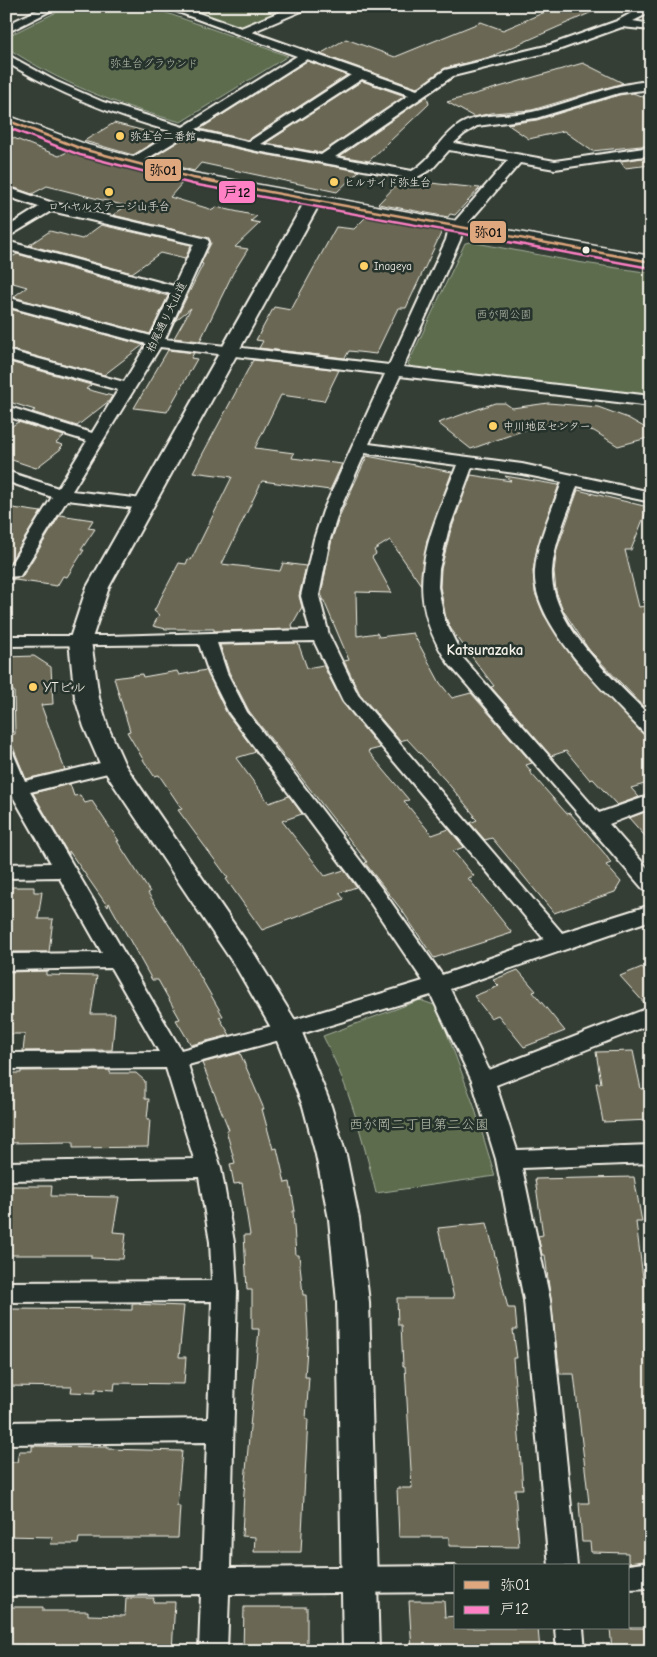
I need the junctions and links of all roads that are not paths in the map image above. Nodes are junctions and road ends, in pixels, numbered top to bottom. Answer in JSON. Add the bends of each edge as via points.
{"nodes":[{"id":1,"x":55,"y":6,"type":"edge"},
{"id":2,"x":167,"y":6,"type":"edge"},
{"id":3,"x":302,"y":6,"type":"edge"},
{"id":4,"x":356,"y":6,"type":"edge"},
{"id":5,"x":651,"y":7,"type":"edge"},
{"id":6,"x":622,"y":23,"type":"junction"},
{"id":7,"x":651,"y":27,"type":"edge"},
{"id":8,"x":6,"y":30,"type":"edge"},
{"id":9,"x":242,"y":32,"type":"junction"},
{"id":10,"x":306,"y":54,"type":"junction"},
{"id":11,"x":6,"y":57,"type":"edge"},
{"id":12,"x":361,"y":74,"type":"junction"},
{"id":13,"x":651,"y":85,"type":"edge"},
{"id":14,"x":417,"y":94,"type":"junction"},
{"id":15,"x":6,"y":120,"type":"edge"},
{"id":16,"x":183,"y":130,"type":"junction"},
{"id":17,"x":251,"y":145,"type":"junction"},
{"id":18,"x":444,"y":145,"type":"junction"},
{"id":19,"x":651,"y":151,"type":"edge"},
{"id":20,"x":325,"y":158,"type":"junction"},
{"id":21,"x":516,"y":159,"type":"junction"},
{"id":22,"x":132,"y":164,"type":"junction"},
{"id":23,"x":6,"y":191,"type":"edge"},
{"id":24,"x":313,"y":201,"type":"junction"},
{"id":25,"x":49,"y":206,"type":"junction"},
{"id":26,"x":456,"y":228,"type":"junction"},
{"id":27,"x":6,"y":234,"type":"edge"},
{"id":28,"x":6,"y":245,"type":"edge"},
{"id":29,"x":651,"y":262,"type":"edge"},
{"id":30,"x":179,"y":292,"type":"junction"},
{"id":31,"x":6,"y":301,"type":"edge"},
{"id":32,"x":156,"y":342,"type":"junction"},
{"id":33,"x":228,"y":351,"type":"junction"},
{"id":34,"x":6,"y":354,"type":"edge"},
{"id":35,"x":394,"y":371,"type":"junction"},
{"id":36,"x":127,"y":388,"type":"junction"},
{"id":37,"x":651,"y":400,"type":"edge"},
{"id":38,"x":6,"y":411,"type":"edge"},
{"id":39,"x":96,"y":439,"type":"junction"},
{"id":40,"x":362,"y":448,"type":"junction"},
{"id":41,"x":466,"y":462,"type":"junction"},
{"id":42,"x":6,"y":476,"type":"edge"},
{"id":43,"x":571,"y":479,"type":"junction"},
{"id":44,"x":63,"y":495,"type":"junction"},
{"id":45,"x":651,"y":497,"type":"edge"},
{"id":46,"x":143,"y":504,"type":"junction"},
{"id":47,"x":6,"y":572,"type":"edge"},
{"id":48,"x":320,"y":635,"type":"junction"},
{"id":49,"x":206,"y":638,"type":"junction"},
{"id":50,"x":6,"y":641,"type":"edge"},
{"id":51,"x":80,"y":641,"type":"junction"},
{"id":52,"x":651,"y":729,"type":"edge"},
{"id":53,"x":6,"y":757,"type":"edge"},
{"id":54,"x":114,"y":766,"type":"junction"},
{"id":55,"x":12,"y":789,"type":"edge"},
{"id":56,"x":651,"y":801,"type":"edge"},
{"id":57,"x":595,"y":822,"type":"junction"},
{"id":58,"x":64,"y":870,"type":"junction"},
{"id":59,"x":6,"y":871,"type":"edge"},
{"id":60,"x":651,"y":885,"type":"edge"},
{"id":61,"x":651,"y":912,"type":"edge"},
{"id":62,"x":558,"y":942,"type":"junction"},
{"id":63,"x":119,"y":960,"type":"junction"},
{"id":64,"x":6,"y":962,"type":"edge"},
{"id":65,"x":437,"y":985,"type":"junction"},
{"id":66,"x":651,"y":1015,"type":"edge"},
{"id":67,"x":287,"y":1030,"type":"junction"},
{"id":68,"x":175,"y":1060,"type":"junction"},
{"id":69,"x":6,"y":1061,"type":"edge"},
{"id":70,"x":482,"y":1081,"type":"junction"},
{"id":71,"x":651,"y":1154,"type":"edge"},
{"id":72,"x":508,"y":1159,"type":"junction"},
{"id":73,"x":209,"y":1168,"type":"junction"},
{"id":74,"x":6,"y":1171,"type":"edge"},
{"id":75,"x":225,"y":1291,"type":"junction"},
{"id":76,"x":6,"y":1292,"type":"edge"},
{"id":77,"x":220,"y":1430,"type":"junction"},
{"id":78,"x":6,"y":1433,"type":"edge"},
{"id":79,"x":563,"y":1564,"type":"edge"},
{"id":80,"x":651,"y":1575,"type":"edge"},
{"id":81,"x":630,"y":1576,"type":"edge"},
{"id":82,"x":454,"y":1579,"type":"edge"},
{"id":83,"x":215,"y":1581,"type":"junction"},
{"id":84,"x":360,"y":1581,"type":"junction"},
{"id":85,"x":6,"y":1583,"type":"edge"},
{"id":86,"x":568,"y":1630,"type":"edge"},
{"id":87,"x":213,"y":1651,"type":"edge"},
{"id":88,"x":361,"y":1651,"type":"edge"},
{"id":89,"x":571,"y":1651,"type":"edge"}],
"edges":[{"from":1,"to":8,"type":"street"},
{"from":2,"to":9,"type":"street"},
{"from":3,"to":4,"type":"street"},
{"from":3,"to":9,"type":"street"},
{"from":5,"to":6,"type":"street"},
{"from":6,"to":7,"type":"street"},
{"from":6,"to":14,"type":"street","via":[[554,48],[449,73]]},
{"from":9,"to":10,"type":"street"},
{"from":10,"to":12,"type":"street"},
{"from":10,"to":16,"type":"street"},
{"from":11,"to":16,"type":"street","via":[[30,73],[85,99]]},
{"from":12,"to":14,"type":"street"},
{"from":12,"to":17,"type":"street"},
{"from":13,"to":18,"type":"street","via":[[628,87],[522,118],[478,122],[466,126]]},
{"from":14,"to":20,"type":"street"},
{"from":15,"to":22,"type":"main road"},
{"from":16,"to":17,"type":"street"},
{"from":16,"to":22,"type":"street"},
{"from":17,"to":20,"type":"street"},
{"from":18,"to":20,"type":"street","via":[[424,171],[414,175]]},
{"from":18,"to":21,"type":"street"},
{"from":19,"to":21,"type":"street","via":[[555,165]]},
{"from":21,"to":26,"type":"street"},
{"from":22,"to":24,"type":"main road"},
{"from":23,"to":25,"type":"street","name":"柏尾通り大山道"},
{"from":24,"to":26,"type":"main road"},
{"from":24,"to":33,"type":"street"},
{"from":25,"to":27,"type":"street"},
{"from":25,"to":30,"type":"street","name":"柏尾通り大山道","via":[[202,242]]},
{"from":26,"to":29,"type":"main road"},
{"from":26,"to":35,"type":"street"},
{"from":28,"to":30,"type":"street"},
{"from":30,"to":32,"type":"street","name":"柏尾通り大山道"},
{"from":31,"to":32,"type":"street"},
{"from":32,"to":33,"type":"street"},
{"from":32,"to":36,"type":"street","name":"柏尾通り大山道"},
{"from":33,"to":35,"type":"street"},
{"from":33,"to":46,"type":"street"},
{"from":34,"to":36,"type":"street"},
{"from":35,"to":37,"type":"street"},
{"from":35,"to":40,"type":"street"},
{"from":36,"to":39,"type":"street","name":"柏尾通り大山道"},
{"from":38,"to":39,"type":"street"},
{"from":39,"to":44,"type":"street","name":"柏尾通り大山道"},
{"from":40,"to":41,"type":"street"},
{"from":40,"to":48,"type":"street","via":[[331,511],[313,574],[310,596]]},
{"from":41,"to":43,"type":"street"},
{"from":41,"to":57,"type":"street","via":[[435,545],[430,579],[431,603],[442,635],[455,660]]},
{"from":42,"to":44,"type":"street"},
{"from":43,"to":45,"type":"street"},
{"from":43,"to":52,"type":"street","via":[[547,554],[544,581],[552,610],[572,643]]},
{"from":44,"to":46,"type":"street"},
{"from":44,"to":47,"type":"street","name":"柏尾通り大山道","via":[[14,572]]},
{"from":46,"to":51,"type":"street","via":[[98,587]]},
{"from":48,"to":49,"type":"street"},
{"from":48,"to":62,"type":"street","via":[[350,697]]},
{"from":49,"to":51,"type":"street"},
{"from":49,"to":65,"type":"street","via":[[218,673],[238,713],[374,893]]},
{"from":50,"to":51,"type":"street"},
{"from":51,"to":54,"type":"street","via":[[88,698],[96,726]]},
{"from":53,"to":55,"type":"street"},
{"from":54,"to":55,"type":"street"},
{"from":54,"to":67,"type":"street","via":[[246,962]]},
{"from":55,"to":58,"type":"street"},
{"from":56,"to":57,"type":"street"},
{"from":57,"to":60,"type":"street"},
{"from":58,"to":59,"type":"street"},
{"from":58,"to":63,"type":"street"},
{"from":61,"to":62,"type":"street"},
{"from":62,"to":65,"type":"street"},
{"from":63,"to":64,"type":"street"},
{"from":63,"to":68,"type":"street"},
{"from":65,"to":67,"type":"street"},
{"from":65,"to":70,"type":"street"},
{"from":66,"to":70,"type":"street"},
{"from":67,"to":68,"type":"street"},
{"from":67,"to":84,"type":"street","via":[[317,1106],[344,1219],[353,1302]]},
{"from":68,"to":69,"type":"street"},
{"from":68,"to":73,"type":"street"},
{"from":70,"to":72,"type":"street"},
{"from":71,"to":72,"type":"street"},
{"from":72,"to":79,"type":"street","via":[[537,1300]]},
{"from":73,"to":74,"type":"street"},
{"from":73,"to":75,"type":"street","via":[[222,1242]]},
{"from":75,"to":76,"type":"street"},
{"from":75,"to":77,"type":"street"},
{"from":77,"to":78,"type":"street"},
{"from":77,"to":83,"type":"street"},
{"from":80,"to":81,"type":"street"},
{"from":82,"to":84,"type":"street"},
{"from":83,"to":84,"type":"street"},
{"from":83,"to":85,"type":"street"},
{"from":83,"to":87,"type":"street"},
{"from":84,"to":88,"type":"street"},
{"from":86,"to":89,"type":"street"}]}
